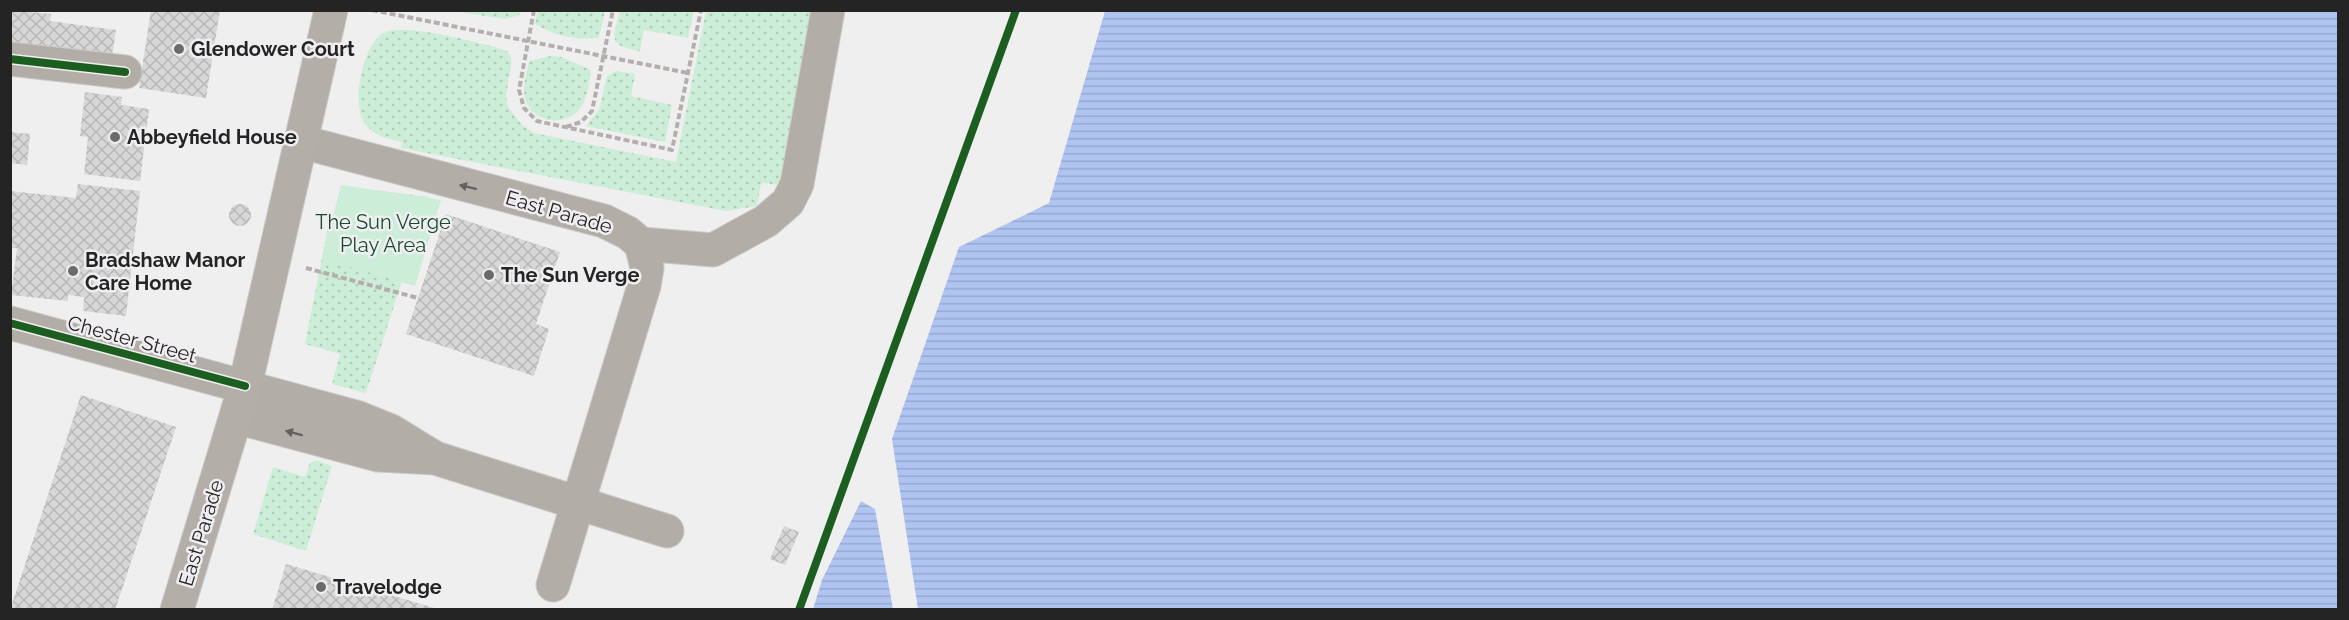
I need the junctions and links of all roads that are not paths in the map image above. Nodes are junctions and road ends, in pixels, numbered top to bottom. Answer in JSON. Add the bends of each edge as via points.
{"nodes":[{"id":1,"x":331,"y":10,"type":"edge"},
{"id":2,"x":828,"y":10,"type":"edge"},
{"id":3,"x":10,"y":59,"type":"edge"},
{"id":4,"x":125,"y":72,"type":"dead end"},
{"id":5,"x":302,"y":142,"type":"junction"},
{"id":6,"x":641,"y":244,"type":"junction"},
{"id":7,"x":10,"y":323,"type":"edge"},
{"id":8,"x":245,"y":386,"type":"junction"},
{"id":9,"x":236,"y":417,"type":"junction"},
{"id":10,"x":435,"y":458,"type":"junction"},
{"id":11,"x":580,"y":503,"type":"junction"},
{"id":12,"x":667,"y":531,"type":"dead end"},
{"id":13,"x":554,"y":585,"type":"dead end"},
{"id":14,"x":177,"y":609,"type":"edge"}],
"edges":[{"from":1,"to":5,"type":"main road","name":"East Parade"},
{"from":2,"to":6,"type":"street","name":"East Parade","via":[[796,184],[788,202],[766,221],[713,250]]},
{"from":3,"to":4,"type":"street"},
{"from":6,"to":5,"type":"street","name":"East Parade","one_way":true,"via":[[604,221]]},
{"from":5,"to":8,"type":"main road","name":"East Parade"},
{"from":6,"to":11,"type":"street","via":[[646,268],[644,286]]},
{"from":7,"to":8,"type":"street","name":"Chester Street"},
{"from":8,"to":9,"type":"main road","name":"East Parade"},
{"from":8,"to":10,"type":"street","name":"Chester Street","via":[[359,418],[391,431]]},
{"from":10,"to":9,"type":"street","one_way":true,"via":[[378,455]]},
{"from":9,"to":14,"type":"main road","name":"East Parade"},
{"from":10,"to":11,"type":"street"},
{"from":11,"to":12,"type":"street"},
{"from":11,"to":13,"type":"street"}]}
